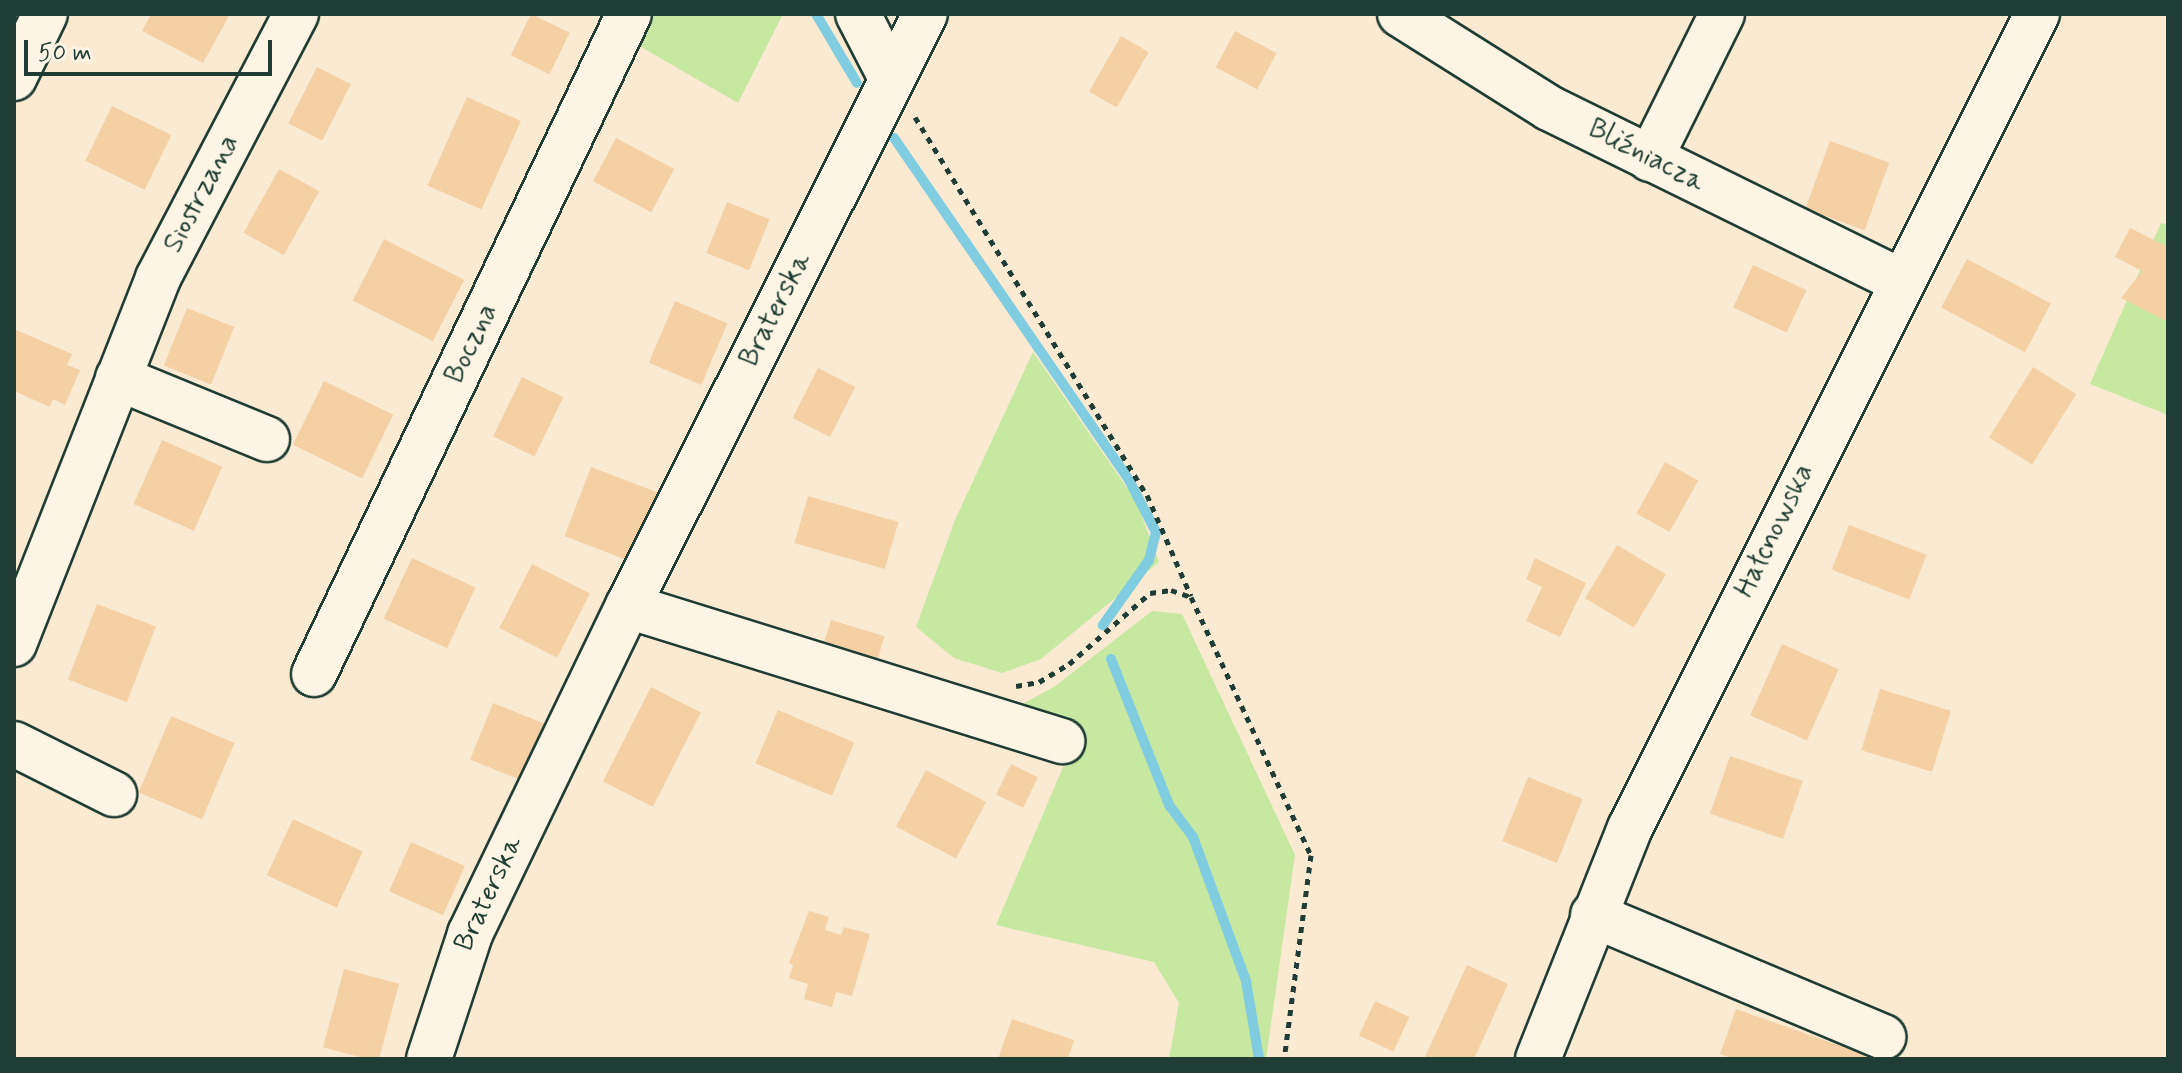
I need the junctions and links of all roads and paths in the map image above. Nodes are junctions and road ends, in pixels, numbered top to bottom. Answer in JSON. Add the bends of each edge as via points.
{"nodes":[{"id":1,"x":45,"y":14,"type":"edge"},
{"id":2,"x":296,"y":14,"type":"edge"},
{"id":3,"x":629,"y":14,"type":"edge"},
{"id":4,"x":858,"y":14,"type":"edge"},
{"id":5,"x":925,"y":14,"type":"edge"},
{"id":6,"x":1400,"y":14,"type":"edge"},
{"id":7,"x":1722,"y":14,"type":"edge"},
{"id":8,"x":2037,"y":14,"type":"edge"},
{"id":9,"x":14,"y":78,"type":"edge"},
{"id":10,"x":891,"y":78,"type":"junction"},
{"id":11,"x":1650,"y":159,"type":"junction"},
{"id":12,"x":1901,"y":281,"type":"junction"},
{"id":13,"x":118,"y":378,"type":"junction"},
{"id":14,"x":267,"y":439,"type":"dead end"},
{"id":15,"x":1191,"y":597,"type":"junction"},
{"id":16,"x":628,"y":606,"type":"junction"},
{"id":17,"x":14,"y":644,"type":"edge"},
{"id":18,"x":314,"y":674,"type":"dead end"},
{"id":19,"x":963,"y":710,"type":"junction"},
{"id":20,"x":1062,"y":741,"type":"dead end"},
{"id":21,"x":14,"y":744,"type":"edge"},
{"id":22,"x":114,"y":794,"type":"dead end"},
{"id":23,"x":1593,"y":915,"type":"junction"},
{"id":24,"x":1883,"y":1037,"type":"dead end"},
{"id":25,"x":429,"y":1059,"type":"edge"},
{"id":26,"x":1284,"y":1059,"type":"edge"},
{"id":27,"x":1538,"y":1059,"type":"edge"}],
"edges":[{"from":1,"to":9,"type":"street"},
{"from":2,"to":13,"type":"street","name":"Siostrzana","via":[[158,278]]},
{"from":3,"to":18,"type":"street","name":"Boczna"},
{"from":4,"to":10,"type":"street"},
{"from":5,"to":10,"type":"street","name":"Braterska"},
{"from":6,"to":11,"type":"street","name":"Bliźniacza","via":[[1549,108]]},
{"from":7,"to":11,"type":"street"},
{"from":8,"to":12,"type":"street","name":"Hałcnowska"},
{"from":10,"to":15,"type":"path","via":[[1147,495]]},
{"from":10,"to":16,"type":"street","name":"Braterska"},
{"from":11,"to":12,"type":"street","name":"Bliźniacza"},
{"from":12,"to":23,"type":"street","name":"Hałcnowska","via":[[1697,688]]},
{"from":13,"to":14,"type":"street"},
{"from":13,"to":17,"type":"street","name":"Siostrzana"},
{"from":15,"to":19,"type":"path","via":[[1171,590],[1150,593],[1069,664],[1039,682],[984,692]]},
{"from":15,"to":26,"type":"path","via":[[1311,855]]},
{"from":16,"to":19,"type":"street"},
{"from":16,"to":25,"type":"street","name":"Braterska","via":[[457,963]]},
{"from":19,"to":20,"type":"street"},
{"from":21,"to":22,"type":"street"},
{"from":23,"to":24,"type":"street"},
{"from":23,"to":27,"type":"street","name":"Hałcnowska"}]}
